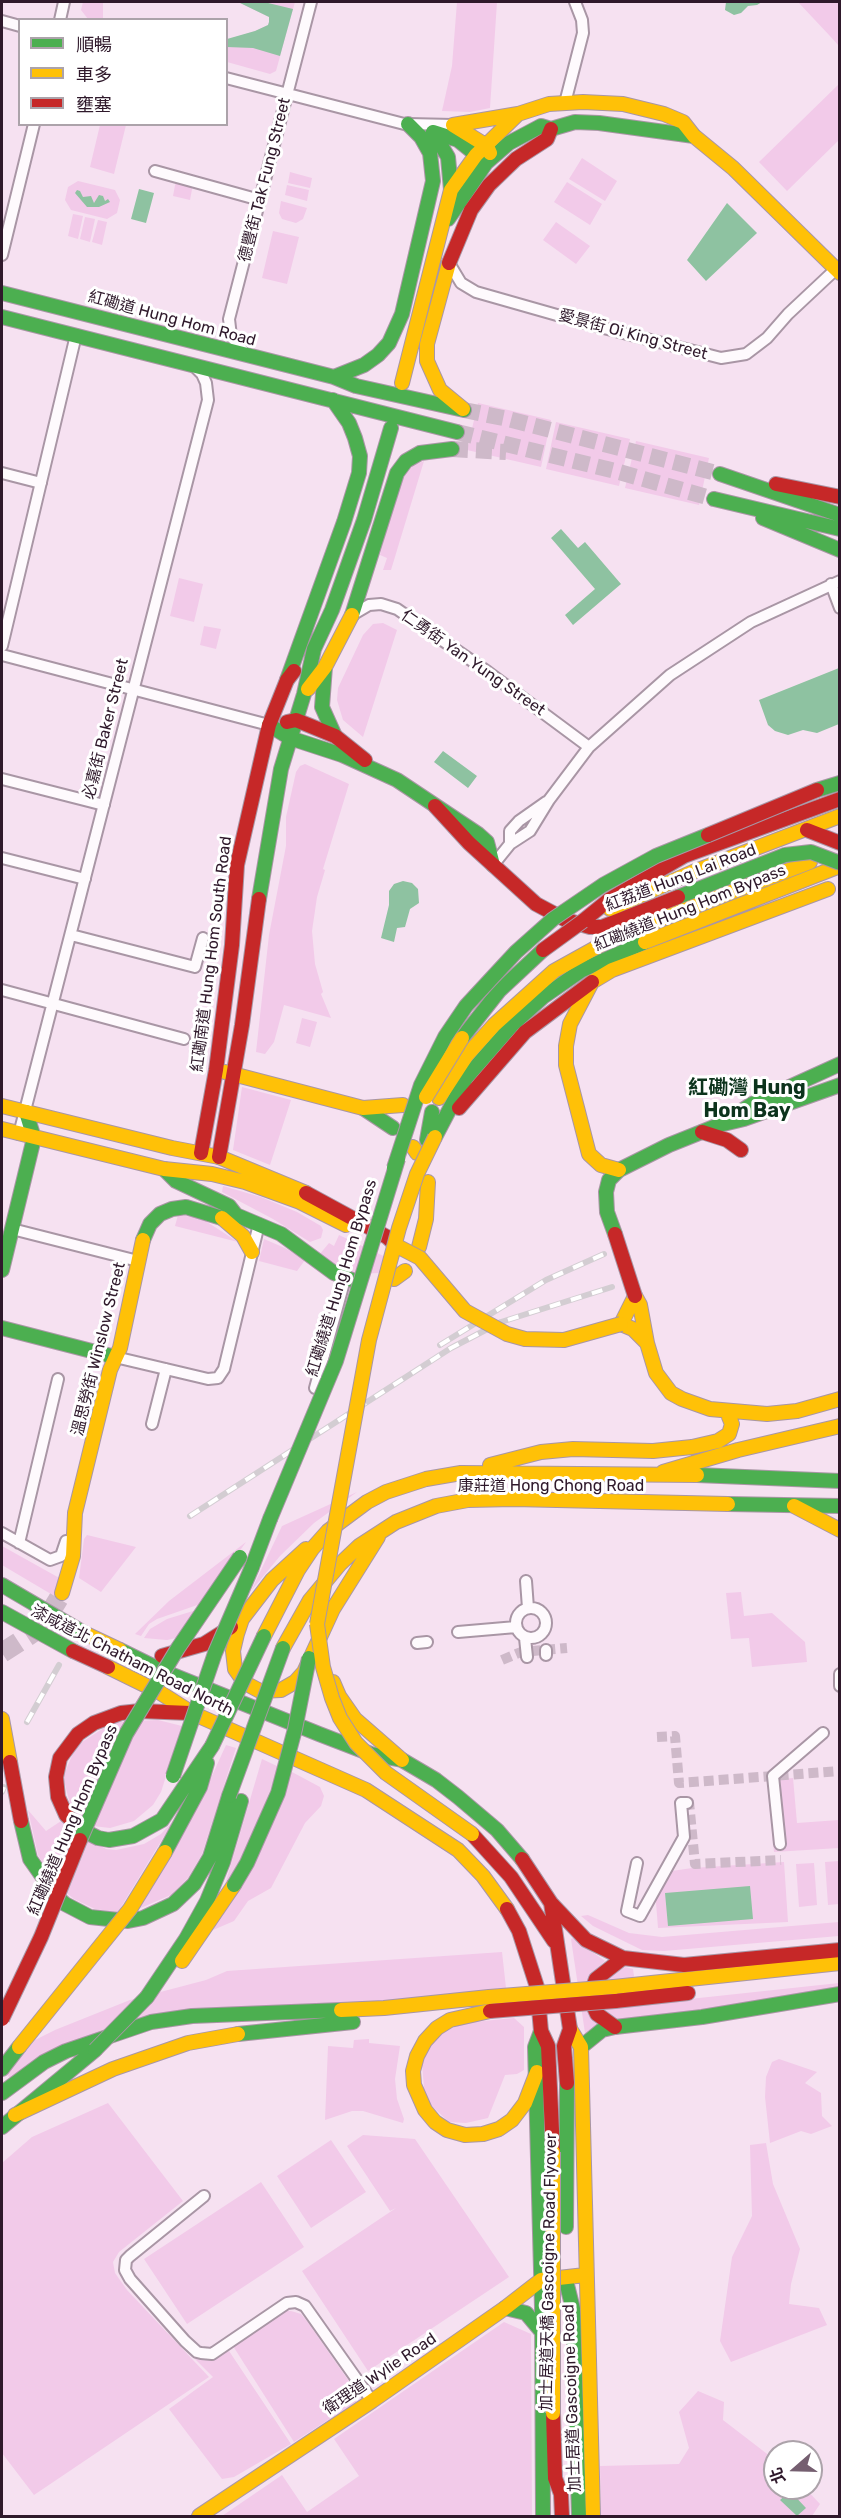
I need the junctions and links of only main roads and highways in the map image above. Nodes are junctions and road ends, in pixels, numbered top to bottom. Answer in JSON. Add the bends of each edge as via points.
{"nodes":[{"id":1,"x":566,"y":103,"type":"junction"},
{"id":2,"x":518,"y":114,"type":"junction"},
{"id":3,"x":575,"y":122,"type":"junction"},
{"id":4,"x":408,"y":124,"type":"road end"},
{"id":5,"x":551,"y":129,"type":"junction"},
{"id":6,"x":694,"y":136,"type":"junction"},
{"id":7,"x":485,"y":155,"type":"junction"},
{"id":8,"x":489,"y":185,"type":"junction"},
{"id":9,"x":451,"y":190,"type":"junction"},
{"id":10,"x":442,"y":232,"type":"junction"},
{"id":11,"x":838,"y":271,"type":"edge"},
{"id":12,"x":2,"y":293,"type":"edge"},
{"id":13,"x":2,"y":316,"type":"edge"},
{"id":14,"x":334,"y":377,"type":"junction"},
{"id":15,"x":402,"y":383,"type":"dead end"},
{"id":16,"x":333,"y":399,"type":"junction"},
{"id":17,"x":391,"y":428,"type":"dead end"},
{"id":18,"x":457,"y":432,"type":"tunnel mouth"},
{"id":19,"x":452,"y":449,"type":"tunnel mouth"},
{"id":20,"x":840,"y":497,"type":"edge"},
{"id":21,"x":840,"y":515,"type":"edge"},
{"id":22,"x":840,"y":529,"type":"edge"},
{"id":23,"x":840,"y":550,"type":"edge"},
{"id":24,"x":314,"y":649,"type":"junction"},
{"id":25,"x":325,"y":667,"type":"junction"},
{"id":26,"x":287,"y":680,"type":"junction"},
{"id":27,"x":304,"y":694,"type":"junction"},
{"id":28,"x":296,"y":720,"type":"junction"},
{"id":29,"x":269,"y":725,"type":"junction"},
{"id":30,"x":335,"y":736,"type":"junction"},
{"id":31,"x":290,"y":738,"type":"junction"},
{"id":32,"x":381,"y":773,"type":"junction"},
{"id":33,"x":840,"y":783,"type":"edge"},
{"id":34,"x":840,"y":799,"type":"edge"},
{"id":35,"x":840,"y":816,"type":"edge"},
{"id":36,"x":807,"y":830,"type":"junction"},
{"id":37,"x":840,"y":843,"type":"edge"},
{"id":38,"x":810,"y":862,"type":"dead end"},
{"id":39,"x":840,"y":865,"type":"edge"},
{"id":40,"x":828,"y":890,"type":"dead end"},
{"id":41,"x":536,"y":904,"type":"junction"},
{"id":42,"x":583,"y":921,"type":"junction"},
{"id":43,"x":551,"y":927,"type":"dead end"},
{"id":44,"x":592,"y":981,"type":"junction"},
{"id":45,"x":840,"y":1064,"type":"edge"},
{"id":46,"x":216,"y":1070,"type":"junction"},
{"id":47,"x":233,"y":1075,"type":"junction"},
{"id":48,"x":840,"y":1085,"type":"edge"},
{"id":49,"x":439,"y":1098,"type":"dead end"},
{"id":50,"x":403,"y":1105,"type":"dead end"},
{"id":51,"x":2,"y":1106,"type":"edge"},
{"id":52,"x":363,"y":1108,"type":"junction"},
{"id":53,"x":26,"y":1112,"type":"junction"},
{"id":54,"x":432,"y":1112,"type":"dead end"},
{"id":55,"x":719,"y":1125,"type":"junction"},
{"id":56,"x":393,"y":1128,"type":"dead end"},
{"id":57,"x":2,"y":1129,"type":"edge"},
{"id":58,"x":702,"y":1132,"type":"junction"},
{"id":59,"x":34,"y":1138,"type":"junction"},
{"id":60,"x":431,"y":1139,"type":"junction"},
{"id":61,"x":741,"y":1150,"type":"dead end"},
{"id":62,"x":201,"y":1153,"type":"junction"},
{"id":63,"x":219,"y":1157,"type":"junction"},
{"id":64,"x":394,"y":1168,"type":"junction"},
{"id":65,"x":164,"y":1169,"type":"junction"},
{"id":66,"x":619,"y":1170,"type":"junction"},
{"id":67,"x":212,"y":1174,"type":"junction"},
{"id":68,"x":428,"y":1182,"type":"dead end"},
{"id":69,"x":328,"y":1211,"type":"junction"},
{"id":70,"x":237,"y":1215,"type":"junction"},
{"id":71,"x":222,"y":1218,"type":"junction"},
{"id":72,"x":8,"y":1233,"type":"edge"},
{"id":73,"x":419,"y":1247,"type":"dead end"},
{"id":74,"x":252,"y":1252,"type":"road end"},
{"id":75,"x":2,"y":1270,"type":"edge"},
{"id":76,"x":348,"y":1280,"type":"road end"},
{"id":77,"x":635,"y":1296,"type":"junction"},
{"id":78,"x":621,"y":1324,"type":"junction"},
{"id":79,"x":2,"y":1328,"type":"edge"},
{"id":80,"x":646,"y":1343,"type":"junction"},
{"id":81,"x":115,"y":1357,"type":"junction"},
{"id":82,"x":840,"y":1399,"type":"edge"},
{"id":83,"x":727,"y":1412,"type":"junction"},
{"id":84,"x":840,"y":1426,"type":"edge"},
{"id":85,"x":461,"y":1473,"type":"junction"},
{"id":86,"x":656,"y":1474,"type":"junction"},
{"id":87,"x":840,"y":1481,"type":"edge"},
{"id":88,"x":794,"y":1506,"type":"junction"},
{"id":89,"x":840,"y":1506,"type":"edge"},
{"id":90,"x":270,"y":1519,"type":"junction"},
{"id":91,"x":840,"y":1530,"type":"edge"},
{"id":92,"x":380,"y":1531,"type":"junction"},
{"id":93,"x":320,"y":1539,"type":"junction"},
{"id":94,"x":2,"y":1585,"type":"edge"},
{"id":95,"x":62,"y":1593,"type":"tunnel mouth"},
{"id":96,"x":333,"y":1609,"type":"junction"},
{"id":97,"x":2,"y":1612,"type":"edge"},
{"id":98,"x":242,"y":1619,"type":"junction"},
{"id":99,"x":317,"y":1624,"type":"junction"},
{"id":100,"x":142,"y":1660,"type":"junction"},
{"id":101,"x":192,"y":1713,"type":"junction"},
{"id":102,"x":260,"y":1715,"type":"junction"},
{"id":103,"x":2,"y":1719,"type":"edge"},
{"id":104,"x":402,"y":1760,"type":"junction"},
{"id":105,"x":187,"y":1781,"type":"junction"},
{"id":106,"x":551,"y":1903,"type":"junction"},
{"id":107,"x":558,"y":1946,"type":"junction"},
{"id":108,"x":840,"y":1950,"type":"edge"},
{"id":109,"x":623,"y":1958,"type":"junction"},
{"id":110,"x":840,"y":1964,"type":"edge"},
{"id":111,"x":840,"y":1976,"type":"edge"},
{"id":112,"x":614,"y":1994,"type":"junction"},
{"id":113,"x":840,"y":1994,"type":"edge"},
{"id":114,"x":147,"y":1997,"type":"junction"},
{"id":115,"x":489,"y":2004,"type":"junction"},
{"id":116,"x":2,"y":2019,"type":"edge"},
{"id":117,"x":615,"y":2027,"type":"junction"},
{"id":118,"x":570,"y":2029,"type":"junction"},
{"id":119,"x":541,"y":2031,"type":"junction"},
{"id":120,"x":581,"y":2047,"type":"junction"},
{"id":121,"x":2,"y":2069,"type":"edge"},
{"id":122,"x":537,"y":2072,"type":"junction"},
{"id":123,"x":2,"y":2094,"type":"edge"},
{"id":124,"x":15,"y":2115,"type":"junction"},
{"id":125,"x":2,"y":2127,"type":"edge"},
{"id":126,"x":560,"y":2152,"type":"junction"},
{"id":127,"x":585,"y":2275,"type":"junction"},
{"id":128,"x":542,"y":2280,"type":"junction"},
{"id":129,"x":566,"y":2282,"type":"junction"},
{"id":130,"x":505,"y":2308,"type":"junction"},
{"id":131,"x":542,"y":2332,"type":"junction"},
{"id":132,"x":555,"y":2478,"type":"junction"},
{"id":133,"x":199,"y":2517,"type":"edge"},
{"id":134,"x":543,"y":2517,"type":"edge"},
{"id":135,"x":552,"y":2517,"type":"edge"},
{"id":136,"x":562,"y":2517,"type":"edge"},
{"id":137,"x":569,"y":2517,"type":"edge"},
{"id":138,"x":579,"y":2517,"type":"edge"},
{"id":139,"x":593,"y":2517,"type":"edge"}],
"edges":[{"from":1,"to":2,"type":"main road"},
{"from":1,"to":3,"type":"main road"},
{"from":1,"to":6,"type":"main road","via":[[609,102],[654,110],[683,122]]},
{"from":2,"to":7,"type":"main road"},
{"from":2,"to":7,"type":"main road","via":[[453,125]]},
{"from":3,"to":5,"type":"main road"},
{"from":3,"to":6,"type":"main road"},
{"from":4,"to":14,"type":"main road","via":[[430,153],[433,181],[402,314],[378,355]]},
{"from":5,"to":7,"type":"main road","via":[[534,128]]},
{"from":5,"to":8,"type":"main road","via":[[547,139],[516,159]]},
{"from":6,"to":11,"type":"main road","via":[[733,168]]},
{"from":7,"to":8,"type":"main road"},
{"from":7,"to":9,"type":"main road"},
{"from":7,"to":9,"type":"main road","via":[[433,132],[448,157]]},
{"from":7,"to":10,"type":"main road"},
{"from":8,"to":14,"type":"main road","via":[[471,210],[449,262],[427,344],[433,378],[440,390],[464,410]]},
{"from":9,"to":10,"type":"main road"},
{"from":10,"to":15,"type":"main road"},
{"from":12,"to":14,"type":"main road","name":"紅磡道 Hung Hom Road"},
{"from":13,"to":16,"type":"main road"},
{"from":16,"to":18,"type":"main road"},
{"from":16,"to":26,"type":"main road","via":[[355,438],[359,473]]},
{"from":17,"to":24,"type":"main road","name":"紅磡南道 Hung Hom South Road","via":[[364,520]]},
{"from":19,"to":25,"type":"main road","name":"紅磡南道 Hung Hom South Road","via":[[420,453],[406,461],[397,473],[352,615]]},
{"from":20,"to":21,"type":"main road","via":[[728,476]]},
{"from":22,"to":23,"type":"main road","via":[[717,500]]},
{"from":24,"to":26,"type":"main road","name":"紅磡南道 Hung Hom South Road"},
{"from":24,"to":27,"type":"main road","name":"紅磡南道 Hung Hom South Road"},
{"from":25,"to":27,"type":"main road","name":"紅磡南道 Hung Hom South Road"},
{"from":25,"to":30,"type":"main road","via":[[322,707]]},
{"from":26,"to":29,"type":"main road","name":"紅磡南道 Hung Hom South Road"},
{"from":27,"to":28,"type":"main road","name":"紅磡南道 Hung Hom South Road"},
{"from":28,"to":29,"type":"main road"},
{"from":28,"to":30,"type":"main road","name":"紅荔道 Hung Lai Road"},
{"from":28,"to":31,"type":"main road","name":"紅磡南道 Hung Hom South Road"},
{"from":29,"to":31,"type":"main road"},
{"from":29,"to":46,"type":"main road","name":"紅磡南道 Hung Hom South Road","via":[[237,865],[232,945]]},
{"from":30,"to":32,"type":"main road","name":"紅荔道 Hung Lai Road"},
{"from":31,"to":32,"type":"main road","name":"紅荔道 Hung Lai Road"},
{"from":31,"to":47,"type":"main road","name":"紅磡南道 Hung Hom South Road","via":[[274,802]]},
{"from":32,"to":41,"type":"main road","name":"紅荔道 Hung Lai Road","via":[[488,842],[493,865]]},
{"from":33,"to":64,"type":"main road","bridge":true,"via":[[656,856],[553,919],[466,1006],[445,1036],[411,1111]]},
{"from":34,"to":42,"type":"main road","via":[[684,856],[610,899]]},
{"from":35,"to":36,"type":"main road","name":"紅磡繞道 Hung Hom Bypass"},
{"from":36,"to":37,"type":"main road"},
{"from":36,"to":42,"type":"main road","name":"紅磡繞道 Hung Hom Bypass","via":[[693,872]]},
{"from":38,"to":49,"type":"main road","via":[[574,951],[494,1024],[467,1055]]},
{"from":39,"to":41,"type":"main road","name":"紅荔道 Hung Lai Road","bridge":true,"via":[[820,853],[794,852],[602,927],[581,925]]},
{"from":39,"to":60,"type":"main road","name":"紅磡繞道 Hung Hom Bypass","via":[[634,945],[582,970],[513,1024],[466,1078]]},
{"from":40,"to":44,"type":"main road","name":"紅磡繞道 Hung Hom Bypass","via":[[612,970]]},
{"from":41,"to":43,"type":"main road","name":"紅荔道 Hung Lai Road"},
{"from":42,"to":64,"type":"main road","name":"紅磡繞道 Hung Hom Bypass","bridge":true,"via":[[521,968],[477,1016],[432,1086]]},
{"from":44,"to":60,"type":"main road","name":"紅磡繞道 Hung Hom Bypass","via":[[525,1032]]},
{"from":44,"to":66,"type":"main road","via":[[570,1024],[566,1065],[589,1154],[601,1165]]},
{"from":45,"to":55,"type":"main road","via":[[752,1104]]},
{"from":46,"to":47,"type":"main road"},
{"from":46,"to":62,"type":"main road","name":"紅磡南道 Hung Hom South Road"},
{"from":47,"to":52,"type":"main road"},
{"from":47,"to":63,"type":"main road","name":"紅磡南道 Hung Hom South Road"},
{"from":48,"to":55,"type":"main road"},
{"from":50,"to":52,"type":"main road"},
{"from":51,"to":53,"type":"main road"},
{"from":52,"to":56,"type":"main road"},
{"from":53,"to":59,"type":"main road"},
{"from":53,"to":62,"type":"main road"},
{"from":54,"to":60,"type":"main road"},
{"from":55,"to":58,"type":"main road"},
{"from":57,"to":59,"type":"main road"},
{"from":58,"to":61,"type":"main road","via":[[727,1140]]},
{"from":58,"to":66,"type":"main road"},
{"from":59,"to":65,"type":"main road"},
{"from":59,"to":72,"type":"main road"},
{"from":60,"to":99,"type":"main road","name":"紅磡繞道 Hung Hom Bypass","bridge":true,"via":[[399,1228],[369,1340]]},
{"from":62,"to":63,"type":"main road"},
{"from":62,"to":67,"type":"main road"},
{"from":63,"to":69,"type":"main road","via":[[290,1185]]},
{"from":64,"to":90,"type":"main road","name":"紅磡繞道 Hung Hom Bypass","bridge":true,"via":[[336,1361]]},
{"from":65,"to":67,"type":"main road"},
{"from":65,"to":70,"type":"main road","via":[[176,1181],[229,1206]]},
{"from":66,"to":77,"type":"main road","bridge":true,"via":[[609,1180],[606,1201]]},
{"from":67,"to":69,"type":"main road"},
{"from":68,"to":73,"type":"main road","via":[[426,1219]]},
{"from":69,"to":78,"type":"main road","bridge":true,"via":[[387,1237],[420,1258],[465,1311],[507,1334],[564,1341]]},
{"from":70,"to":71,"type":"main road","name":"溫思勞街 Winslow Street"},
{"from":70,"to":76,"type":"main road","via":[[281,1234]]},
{"from":71,"to":74,"type":"main road","via":[[243,1236]]},
{"from":71,"to":81,"type":"main road","name":"溫思勞街 Winslow Street","via":[[186,1207],[165,1211],[154,1219],[146,1230]]},
{"from":72,"to":75,"type":"main road"},
{"from":77,"to":78,"type":"main road"},
{"from":77,"to":80,"type":"main road"},
{"from":78,"to":80,"type":"main road","via":[[633,1329]]},
{"from":79,"to":81,"type":"main road"},
{"from":80,"to":83,"type":"main road","via":[[656,1373],[671,1393]]},
{"from":81,"to":95,"type":"main road","name":"溫思勞街 Winslow Street","via":[[75,1513],[73,1556]]},
{"from":82,"to":83,"type":"main road","via":[[797,1411]]},
{"from":83,"to":85,"type":"main road","via":[[732,1430],[718,1441],[692,1447],[573,1449],[510,1459]]},
{"from":84,"to":86,"type":"main road"},
{"from":85,"to":86,"type":"main road","name":"康莊道 Hong Chong Road"},
{"from":85,"to":93,"type":"main road","name":"康莊道 Hong Chong Road","via":[[386,1492],[351,1513]]},
{"from":86,"to":87,"type":"main road"},
{"from":88,"to":89,"type":"main road"},
{"from":88,"to":91,"type":"main road","name":"康莊道 Hong Chong Road"},
{"from":88,"to":92,"type":"main road","name":"康莊道 Hong Chong Road","via":[[468,1500],[421,1510]]},
{"from":90,"to":105,"type":"main road","bridge":true,"via":[[215,1653]]},
{"from":90,"to":116,"type":"main road","name":"紅磡繞道 Hung Hom Bypass","bridge":true,"via":[[178,1648],[126,1734],[41,1937]]},
{"from":92,"to":96,"type":"main road"},
{"from":92,"to":102,"type":"main road","name":"康莊道 Hong Chong Road","bridge":true,"via":[[329,1575],[304,1610],[283,1648]]},
{"from":93,"to":98,"type":"main road","via":[[285,1566]]},
{"from":93,"to":105,"type":"main road","name":"康莊道 Hong Chong Road","bridge":true,"via":[[285,1593],[212,1746]]},
{"from":94,"to":100,"type":"main road","name":"漆咸道北 Chatham Road North","bridge":true,"via":[[84,1633]]},
{"from":96,"to":98,"type":"main road","via":[[304,1672],[291,1686],[275,1692],[250,1686],[235,1669],[233,1651]]},
{"from":96,"to":104,"type":"main road","via":[[327,1653],[339,1696],[355,1719]]},
{"from":97,"to":101,"type":"main road","name":"漆咸道北 Chatham Road North","bridge":true,"via":[[159,1692]]},
{"from":98,"to":100,"type":"main road","via":[[204,1644]]},
{"from":99,"to":107,"type":"main road","bridge":true,"via":[[330,1691],[340,1718],[356,1743],[386,1773],[472,1833],[511,1877]]},
{"from":99,"to":114,"type":"main road","name":"紅磡繞道 Hung Hom Bypass","bridge":true,"via":[[286,1769],[260,1837],[206,1929],[175,1970]]},
{"from":100,"to":104,"type":"main road","name":"漆咸道北 Chatham Road North","via":[[371,1754]]},
{"from":101,"to":105,"type":"main road","via":[[140,1711],[93,1723],[78,1734],[60,1758],[56,1777],[58,1797],[66,1815],[80,1829],[109,1840],[144,1830]]},
{"from":101,"to":119,"type":"main road","name":"漆咸道北 Chatham Road North","via":[[366,1790],[458,1850],[504,1904],[519,1932],[537,1987]]},
{"from":102,"to":103,"type":"main road","bridge":true,"via":[[203,1872],[173,1904],[128,1921],[90,1917],[65,1904],[30,1859]]},
{"from":102,"to":114,"type":"main road","bridge":true,"via":[[239,1809],[215,1882],[186,1939]]},
{"from":104,"to":106,"type":"main road","via":[[436,1780],[497,1830],[518,1851]]},
{"from":105,"to":121,"type":"main road","bridge":true,"via":[[165,1852],[130,1909]]},
{"from":106,"to":107,"type":"main road"},
{"from":106,"to":109,"type":"main road","via":[[586,1940]]},
{"from":107,"to":118,"type":"main road"},
{"from":108,"to":109,"type":"main road","via":[[684,1965]]},
{"from":109,"to":117,"type":"main road","via":[[596,1979],[592,1990],[597,2014]]},
{"from":110,"to":112,"type":"main road"},
{"from":111,"to":112,"type":"main road"},
{"from":112,"to":115,"type":"main road","bridge":true},
{"from":113,"to":117,"type":"main road"},
{"from":114,"to":124,"type":"main road","bridge":true,"via":[[95,2050]]},
{"from":115,"to":122,"type":"main road","via":[[450,2020],[425,2041],[413,2071],[416,2092],[425,2110],[447,2130],[465,2135],[499,2129],[525,2103]]},
{"from":115,"to":123,"type":"main road","via":[[192,2016],[151,2022],[66,2051],[44,2062]]},
{"from":115,"to":124,"type":"main road","via":[[188,2043],[113,2069]]},
{"from":117,"to":120,"type":"main road","via":[[602,2030]]},
{"from":118,"to":120,"type":"main road"},
{"from":118,"to":126,"type":"main road","name":"加士居道天橋 Gascoigne Road Flyover","via":[[564,2046],[568,2104]]},
{"from":119,"to":122,"type":"main road","name":"加士居道 Gascoigne Road","via":[[535,2047]]},
{"from":119,"to":126,"type":"main road","name":"加士居道天橋 Gascoigne Road Flyover","via":[[548,2046]]},
{"from":120,"to":127,"type":"main road","name":"加士居道 Gascoigne Road"},
{"from":122,"to":128,"type":"main road","name":"加士居道 Gascoigne Road"},
{"from":124,"to":125,"type":"main road"},
{"from":126,"to":129,"type":"main road","name":"加士居道天橋 Gascoigne Road Flyover"},
{"from":126,"to":132,"type":"main road","name":"加士居道天橋 Gascoigne Road Flyover","bridge":true},
{"from":127,"to":128,"type":"main road"},
{"from":127,"to":139,"type":"main road","name":"加士居道 Gascoigne Road"},
{"from":128,"to":130,"type":"main road","name":"衛理道 Wylie Road"},
{"from":128,"to":131,"type":"main road","name":"加士居道 Gascoigne Road"},
{"from":129,"to":137,"type":"main road","name":"加士居道天橋 Gascoigne Road Flyover","via":[[562,2319]]},
{"from":129,"to":138,"type":"main road","via":[[573,2309]]},
{"from":130,"to":131,"type":"main road","via":[[526,2313]]},
{"from":130,"to":133,"type":"main road","name":"衛理道 Wylie Road"},
{"from":131,"to":134,"type":"main road","name":"加士居道 Gascoigne Road"},
{"from":132,"to":135,"type":"main road"},
{"from":132,"to":136,"type":"main road","name":"加士居道天橋 Gascoigne Road Flyover","via":[[561,2494]]}]}
